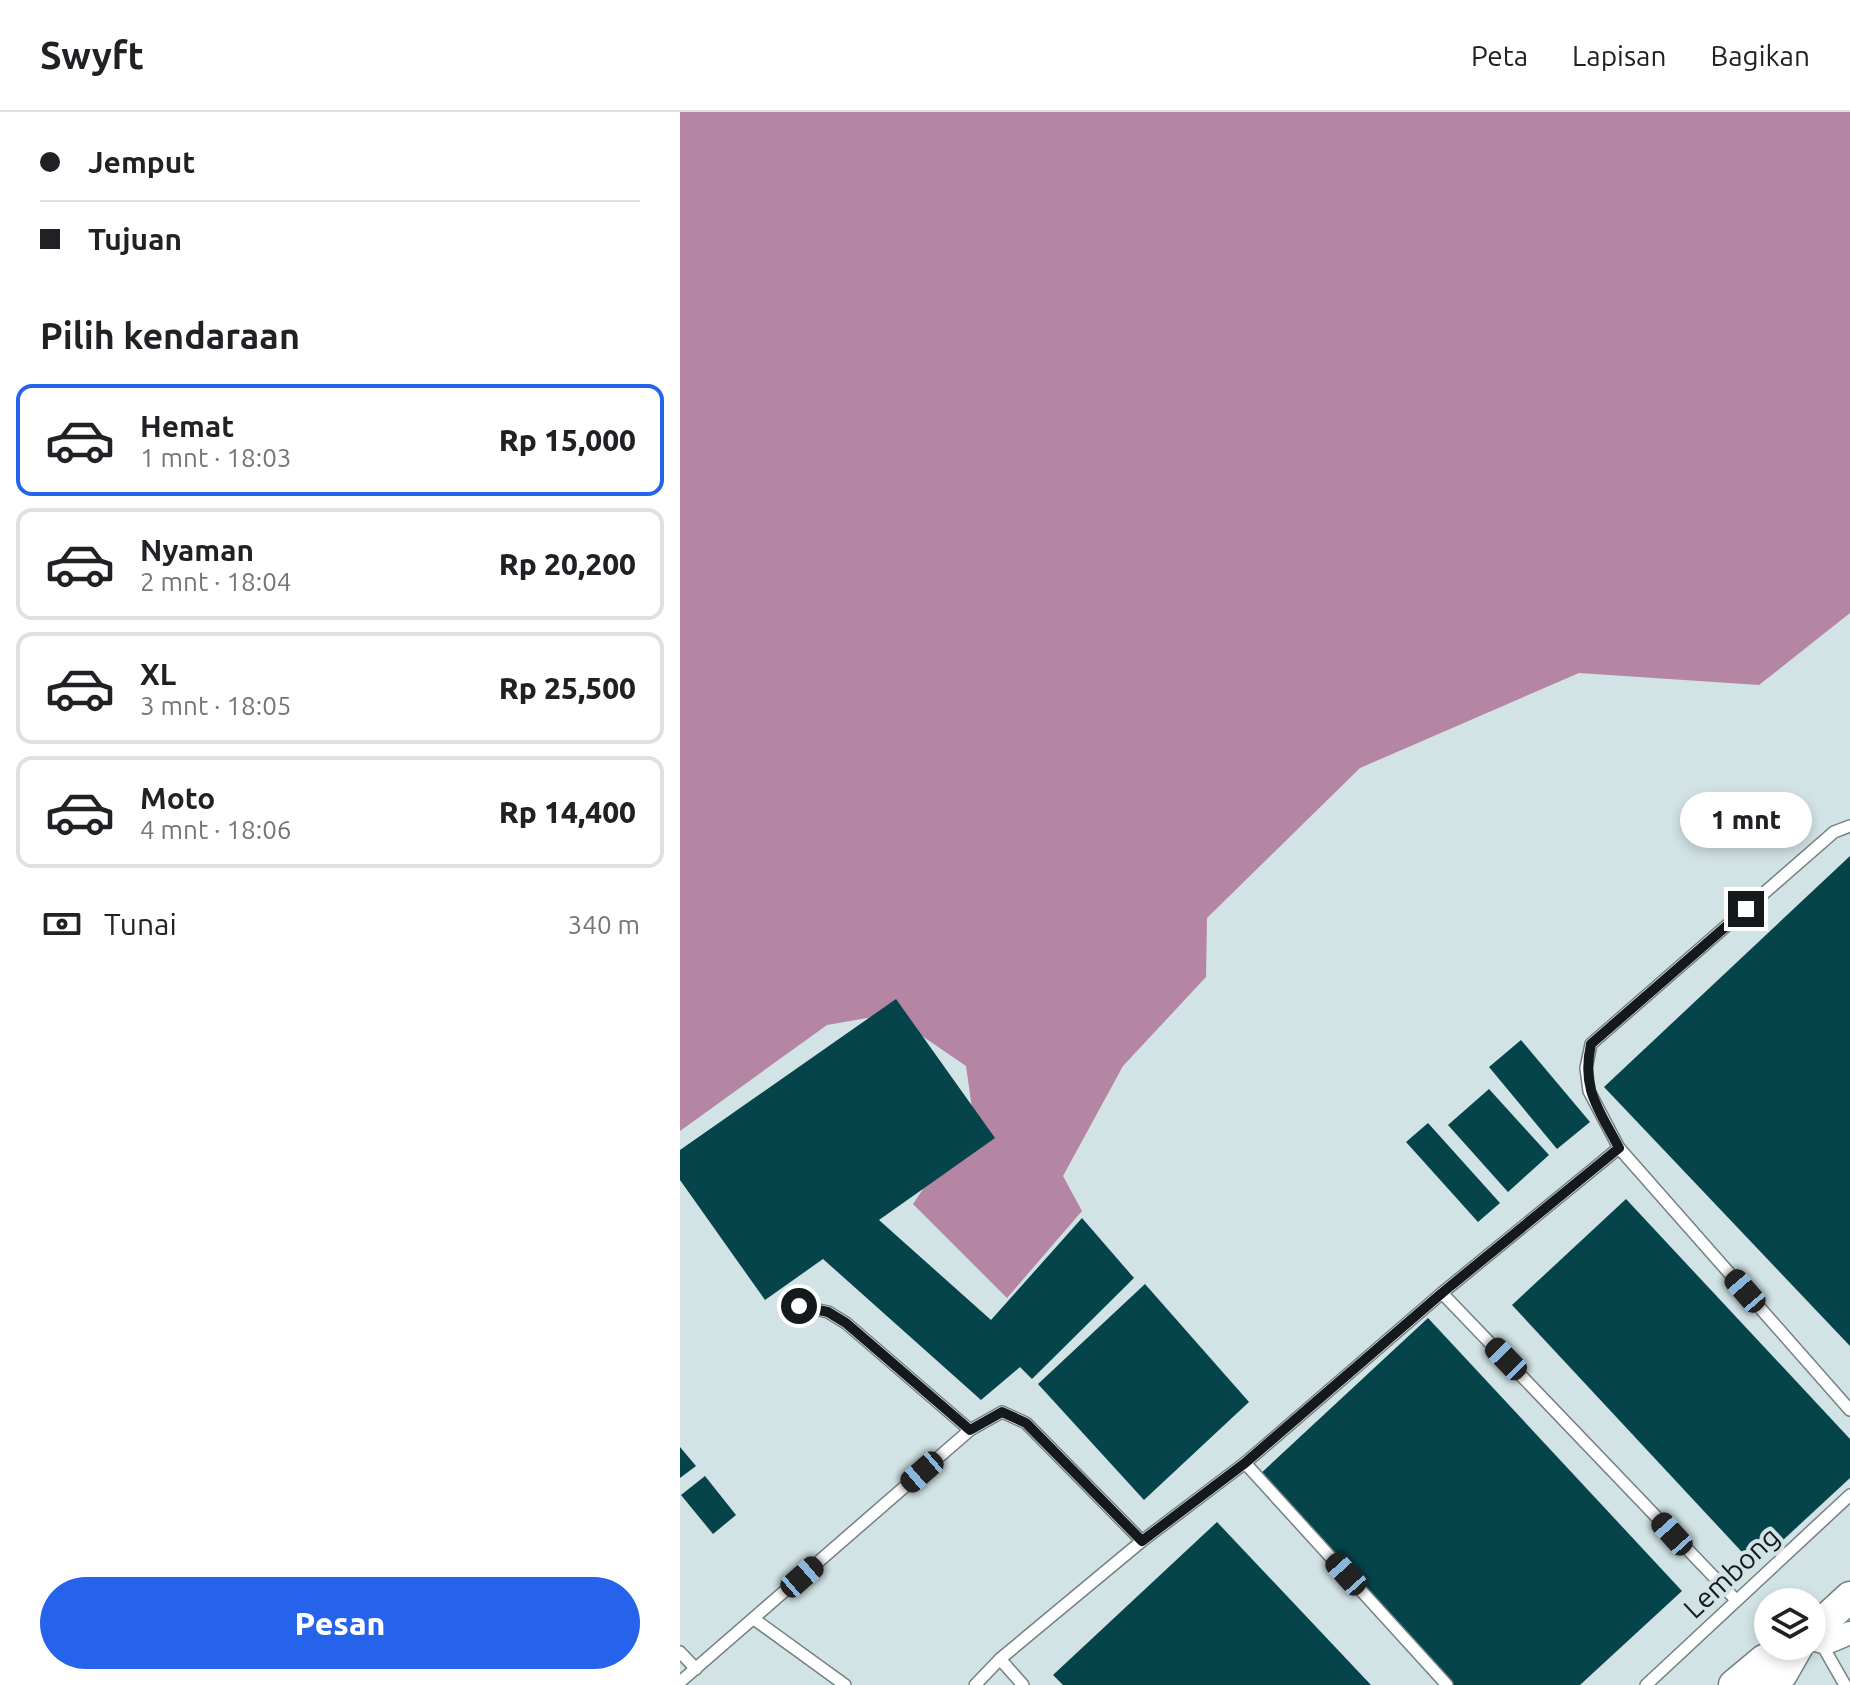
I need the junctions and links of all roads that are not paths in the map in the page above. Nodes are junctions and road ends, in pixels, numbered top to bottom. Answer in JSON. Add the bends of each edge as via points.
{"nodes":[{"id":1,"x":1850,"y":826,"type":"edge"},
{"id":2,"x":1619,"y":1148,"type":"junction"},
{"id":3,"x":1442,"y":1293,"type":"junction"},
{"id":4,"x":799,"y":1306,"type":"dead end"},
{"id":5,"x":1850,"y":1410,"type":"edge"},
{"id":6,"x":970,"y":1430,"type":"junction"},
{"id":7,"x":1245,"y":1463,"type":"junction"},
{"id":8,"x":1850,"y":1495,"type":"edge"},
{"id":9,"x":1142,"y":1541,"type":"junction"},
{"id":10,"x":1850,"y":1597,"type":"edge"},
{"id":11,"x":1736,"y":1600,"type":"junction"},
{"id":12,"x":754,"y":1619,"type":"junction"},
{"id":13,"x":1826,"y":1625,"type":"edge"},
{"id":14,"x":680,"y":1652,"type":"edge"},
{"id":15,"x":1826,"y":1654,"type":"edge"},
{"id":16,"x":1000,"y":1659,"type":"junction"},
{"id":17,"x":1764,"y":1660,"type":"edge"},
{"id":18,"x":1795,"y":1660,"type":"edge"},
{"id":19,"x":696,"y":1669,"type":"junction"},
{"id":20,"x":680,"y":1682,"type":"edge"},
{"id":21,"x":845,"y":1685,"type":"edge"},
{"id":22,"x":975,"y":1685,"type":"edge"},
{"id":23,"x":1023,"y":1685,"type":"edge"},
{"id":24,"x":1447,"y":1685,"type":"edge"},
{"id":25,"x":1646,"y":1685,"type":"edge"},
{"id":26,"x":1734,"y":1685,"type":"edge"},
{"id":27,"x":1772,"y":1685,"type":"edge"},
{"id":28,"x":1845,"y":1685,"type":"edge"}],
"edges":[{"from":1,"to":2,"type":"lane","via":[[1834,832],[1591,1044],[1589,1091]]},
{"from":2,"to":3,"type":"lane"},
{"from":2,"to":5,"type":"lane"},
{"from":3,"to":7,"type":"lane"},
{"from":3,"to":11,"type":"lane"},
{"from":4,"to":6,"type":"lane","via":[[828,1312],[846,1323]]},
{"from":6,"to":9,"type":"lane","via":[[1002,1412],[1026,1423]]},
{"from":6,"to":12,"type":"lane"},
{"from":7,"to":9,"type":"lane"},
{"from":7,"to":24,"type":"lane"},
{"from":8,"to":11,"type":"lane","name":"Lembong"},
{"from":9,"to":16,"type":"lane"},
{"from":10,"to":13,"type":"main road"},
{"from":11,"to":25,"type":"lane","name":"Lembong"},
{"from":12,"to":19,"type":"lane"},
{"from":12,"to":21,"type":"lane"},
{"from":14,"to":19,"type":"lane"},
{"from":15,"to":28,"type":"lane"},
{"from":16,"to":22,"type":"lane"},
{"from":16,"to":23,"type":"lane"},
{"from":17,"to":26,"type":"main road"},
{"from":18,"to":27,"type":"main road"},
{"from":19,"to":20,"type":"lane"}]}
